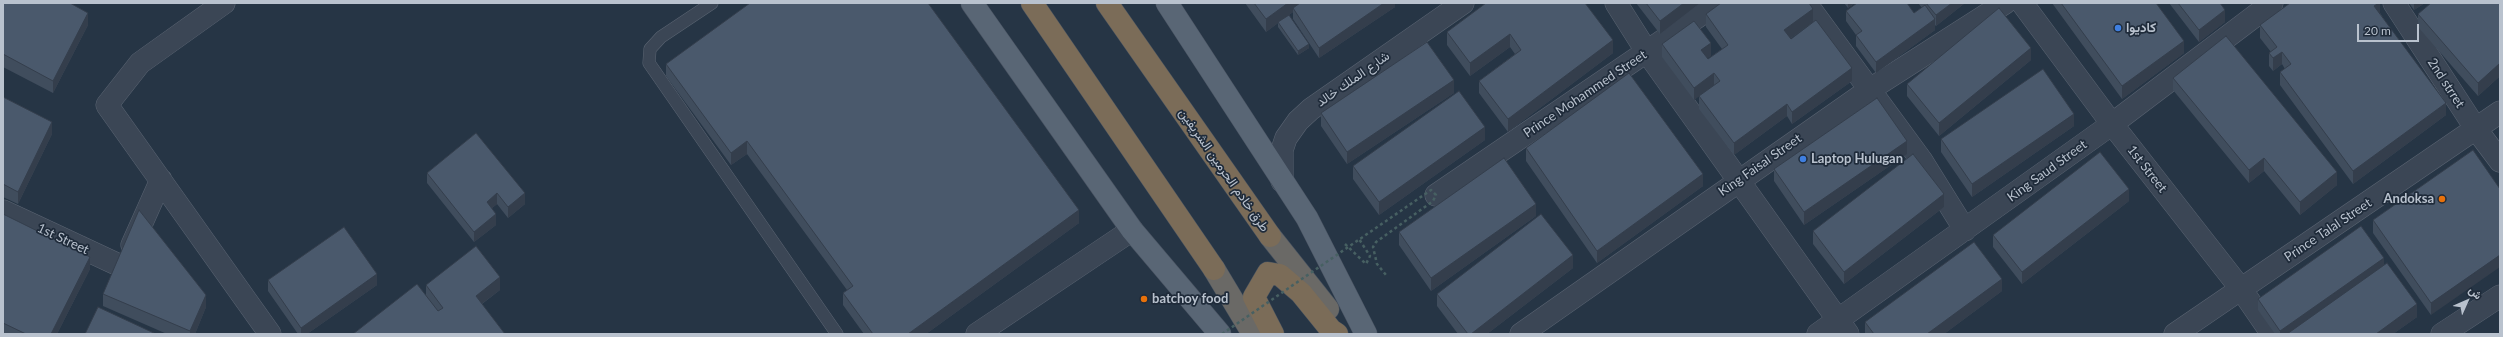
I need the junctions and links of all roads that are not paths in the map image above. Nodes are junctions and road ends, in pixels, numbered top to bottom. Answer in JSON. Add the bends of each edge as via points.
{"nodes":[{"id":1,"x":224,"y":3,"type":"edge"},
{"id":2,"x":712,"y":3,"type":"edge"},
{"id":3,"x":972,"y":3,"type":"edge"},
{"id":4,"x":1032,"y":3,"type":"edge"},
{"id":5,"x":1107,"y":3,"type":"edge"},
{"id":6,"x":1167,"y":3,"type":"edge"},
{"id":7,"x":1463,"y":3,"type":"edge"},
{"id":8,"x":1616,"y":3,"type":"edge"},
{"id":9,"x":1718,"y":3,"type":"edge"},
{"id":10,"x":1806,"y":3,"type":"edge"},
{"id":11,"x":2005,"y":3,"type":"edge"},
{"id":12,"x":2022,"y":3,"type":"edge"},
{"id":13,"x":2272,"y":3,"type":"edge"},
{"id":14,"x":2394,"y":3,"type":"edge"},
{"id":15,"x":1647,"y":52,"type":"junction"},
{"id":16,"x":1869,"y":90,"type":"junction"},
{"id":17,"x":2500,"y":112,"type":"edge"},
{"id":18,"x":2112,"y":124,"type":"junction"},
{"id":19,"x":2476,"y":129,"type":"junction"},
{"id":20,"x":2500,"y":160,"type":"edge"},
{"id":21,"x":1738,"y":179,"type":"junction"},
{"id":22,"x":161,"y":180,"type":"junction"},
{"id":23,"x":1282,"y":181,"type":"junction"},
{"id":24,"x":1444,"y":190,"type":"road end"},
{"id":25,"x":3,"y":211,"type":"edge"},
{"id":26,"x":1132,"y":230,"type":"junction"},
{"id":27,"x":1965,"y":230,"type":"junction"},
{"id":28,"x":123,"y":267,"type":"junction"},
{"id":29,"x":114,"y":287,"type":"edge"},
{"id":30,"x":2241,"y":289,"type":"junction"},
{"id":31,"x":2500,"y":296,"type":"edge"},
{"id":32,"x":1843,"y":327,"type":"edge"},
{"id":33,"x":270,"y":334,"type":"edge"},
{"id":34,"x":837,"y":334,"type":"edge"},
{"id":35,"x":977,"y":334,"type":"edge"},
{"id":36,"x":1221,"y":334,"type":"edge"},
{"id":37,"x":1253,"y":334,"type":"edge"},
{"id":38,"x":1273,"y":334,"type":"edge"},
{"id":39,"x":1337,"y":334,"type":"edge"},
{"id":40,"x":1347,"y":334,"type":"edge"},
{"id":41,"x":1366,"y":334,"type":"edge"},
{"id":42,"x":1521,"y":334,"type":"edge"},
{"id":43,"x":1818,"y":334,"type":"edge"},
{"id":44,"x":2175,"y":334,"type":"edge"},
{"id":45,"x":2272,"y":334,"type":"edge"},
{"id":46,"x":2442,"y":334,"type":"edge"}],
"edges":[{"from":1,"to":22,"type":"street","via":[[140,63],[107,105]]},
{"from":2,"to":34,"type":"lane","via":[[661,37],[650,49],[649,63]]},
{"from":3,"to":26,"type":"main road"},
{"from":4,"to":37,"type":"highway","via":[[1214,269]]},
{"from":5,"to":40,"type":"highway","name":"طرق خادم الحرمين الشريفين","via":[[1270,236]]},
{"from":6,"to":23,"type":"main road"},
{"from":7,"to":23,"type":"street","name":"شارع الملك خالد","via":[[1311,108],[1286,138],[1282,150]]},
{"from":8,"to":15,"type":"street"},
{"from":9,"to":15,"type":"street","name":"Prince Mohammed Street"},
{"from":10,"to":16,"type":"street"},
{"from":11,"to":16,"type":"street","name":"King Faisal Street"},
{"from":12,"to":18,"type":"street","name":"1st Street"},
{"from":13,"to":18,"type":"street","name":"King Saud Street"},
{"from":14,"to":19,"type":"street","name":"2nd strret"},
{"from":15,"to":21,"type":"street"},
{"from":15,"to":24,"type":"street","name":"Prince Mohammed Street"},
{"from":16,"to":21,"type":"street","name":"King Faisal Street"},
{"from":16,"to":27,"type":"street","via":[[1922,161]]},
{"from":17,"to":19,"type":"street","name":"Prince Talal Street"},
{"from":18,"to":27,"type":"street","name":"King Saud Street"},
{"from":18,"to":30,"type":"street","name":"1st Street"},
{"from":19,"to":20,"type":"street","name":"2nd strret"},
{"from":19,"to":30,"type":"street","name":"Prince Talal Street"},
{"from":21,"to":32,"type":"street"},
{"from":21,"to":42,"type":"street","name":"King Faisal Street"},
{"from":22,"to":28,"type":"street"},
{"from":22,"to":33,"type":"street"},
{"from":23,"to":41,"type":"main road","via":[[1307,218]]},
{"from":25,"to":28,"type":"street","name":"1st Street"},
{"from":26,"to":35,"type":"street"},
{"from":26,"to":36,"type":"main road"},
{"from":27,"to":32,"type":"street","name":"King Saud Street"},
{"from":28,"to":29,"type":"street"},
{"from":30,"to":44,"type":"street","name":"Prince Talal Street"},
{"from":30,"to":45,"type":"street","name":"1st Street"},
{"from":31,"to":46,"type":"street"},
{"from":32,"to":43,"type":"street","name":"King Saud Street"},
{"from":38,"to":39,"type":"highway","via":[[1254,297],[1268,273],[1280,275],[1301,293]]}]}
